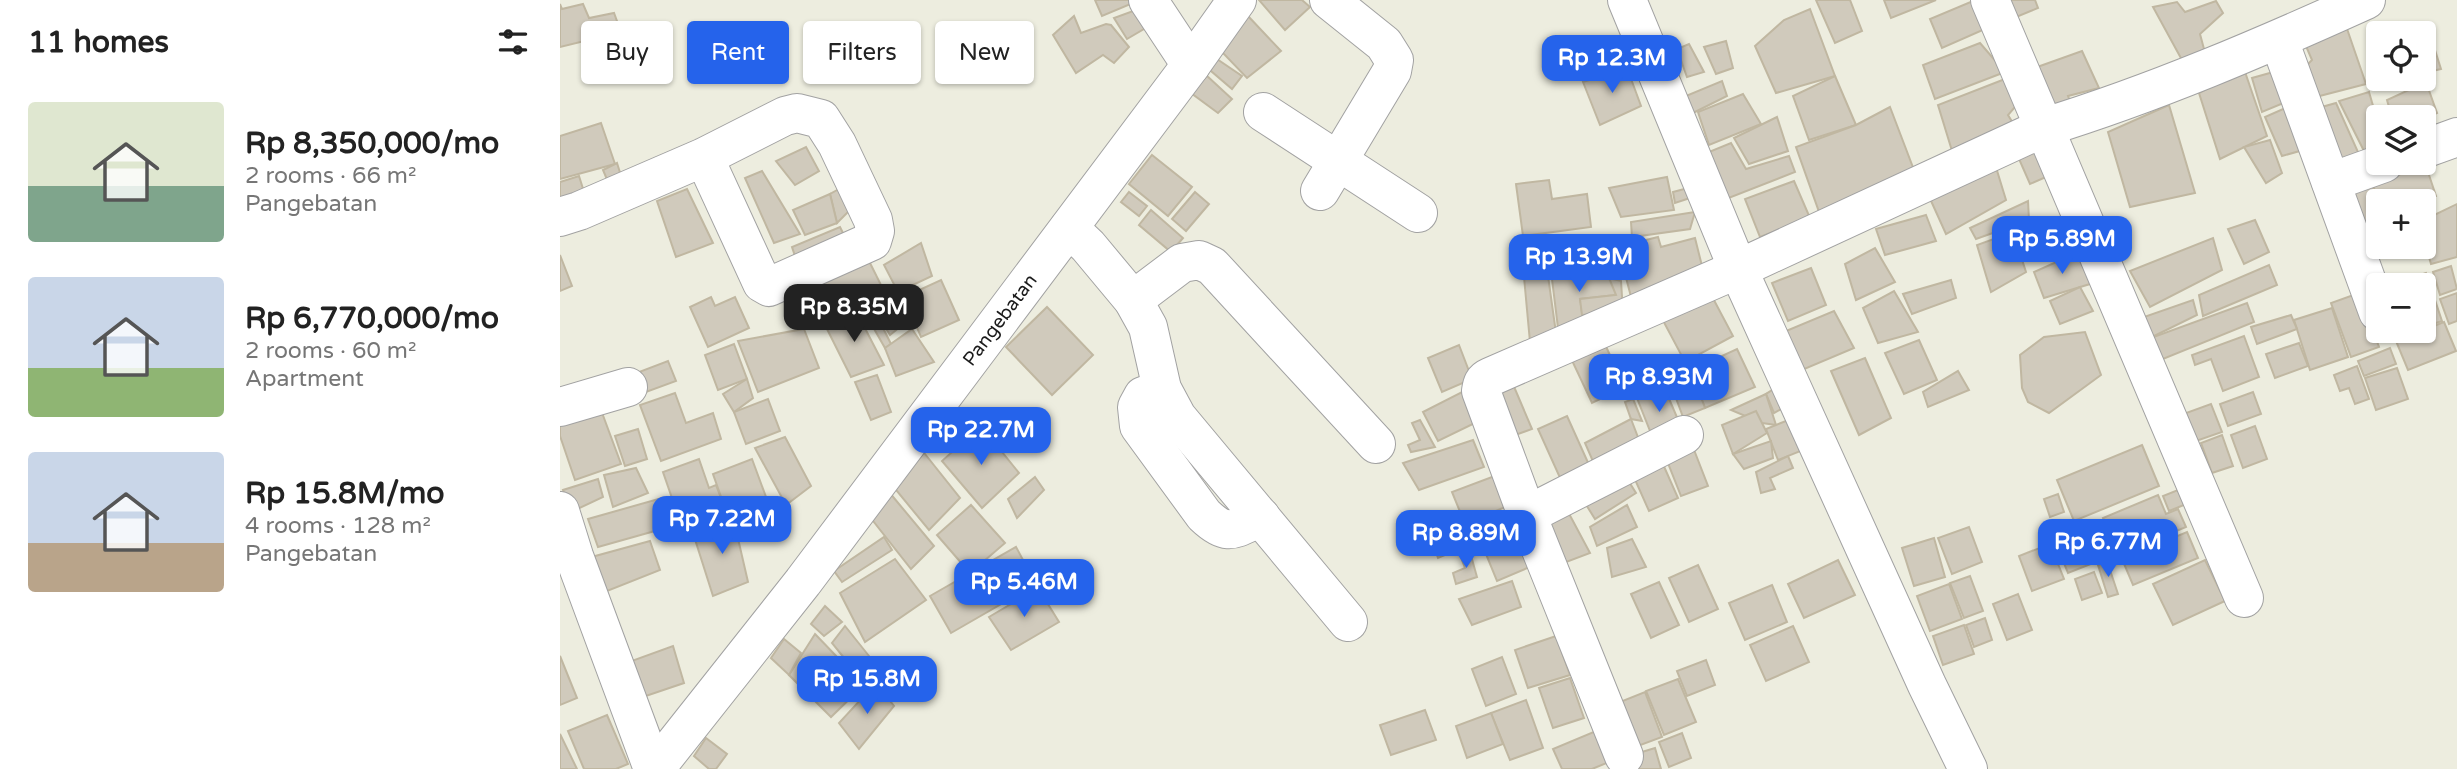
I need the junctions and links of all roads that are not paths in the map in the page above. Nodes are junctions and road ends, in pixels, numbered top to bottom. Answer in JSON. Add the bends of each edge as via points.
{"nodes":[{"id":1,"x":1148,"y":0,"type":"edge"},
{"id":2,"x":1237,"y":0,"type":"edge"},
{"id":3,"x":1329,"y":0,"type":"edge"},
{"id":4,"x":1627,"y":0,"type":"edge"},
{"id":5,"x":1990,"y":0,"type":"edge"},
{"id":6,"x":2366,"y":0,"type":"edge"},
{"id":7,"x":2290,"y":23,"type":"edge"},
{"id":8,"x":1191,"y":65,"type":"junction"},
{"id":9,"x":1263,"y":112,"type":"dead end"},
{"id":10,"x":2045,"y":127,"type":"junction"},
{"id":11,"x":2457,"y":137,"type":"edge"},
{"id":12,"x":2436,"y":145,"type":"edge"},
{"id":13,"x":704,"y":157,"type":"junction"},
{"id":14,"x":2366,"y":169,"type":"edge"},
{"id":15,"x":1330,"y":175,"type":"junction"},
{"id":16,"x":2331,"y":182,"type":"junction"},
{"id":17,"x":1418,"y":213,"type":"dead end"},
{"id":18,"x":560,"y":217,"type":"edge"},
{"id":19,"x":1069,"y":228,"type":"junction"},
{"id":20,"x":1738,"y":269,"type":"junction"},
{"id":21,"x":2366,"y":279,"type":"edge"},
{"id":22,"x":1133,"y":300,"type":"junction"},
{"id":23,"x":628,"y":387,"type":"dead end"},
{"id":24,"x":560,"y":408,"type":"edge"},
{"id":25,"x":1684,"y":435,"type":"dead end"},
{"id":26,"x":1376,"y":444,"type":"dead end"},
{"id":27,"x":560,"y":511,"type":"edge"},
{"id":28,"x":1527,"y":515,"type":"junction"},
{"id":29,"x":2244,"y":598,"type":"dead end"},
{"id":30,"x":1348,"y":622,"type":"dead end"},
{"id":31,"x":1625,"y":756,"type":"dead end"},
{"id":32,"x":654,"y":769,"type":"edge"},
{"id":33,"x":1968,"y":769,"type":"edge"}],
"edges":[{"from":1,"to":8,"type":"street"},
{"from":2,"to":8,"type":"street","name":"Pangebatan"},
{"from":3,"to":15,"type":"street","via":[[1384,44],[1394,60],[1392,71]]},
{"from":4,"to":20,"type":"street"},
{"from":5,"to":10,"type":"street"},
{"from":6,"to":7,"type":"street"},
{"from":7,"to":10,"type":"street","via":[[2086,114]]},
{"from":7,"to":16,"type":"street"},
{"from":8,"to":19,"type":"street","name":"Pangebatan"},
{"from":9,"to":15,"type":"street"},
{"from":10,"to":20,"type":"street"},
{"from":10,"to":29,"type":"street"},
{"from":11,"to":12,"type":"street"},
{"from":13,"to":13,"type":"street","via":[[762,283],[769,288],[872,241],[873,220],[821,119],[797,113],[785,116]]},
{"from":13,"to":18,"type":"street"},
{"from":14,"to":16,"type":"street"},
{"from":15,"to":17,"type":"street"},
{"from":16,"to":21,"type":"street"},
{"from":19,"to":22,"type":"street"},
{"from":19,"to":32,"type":"street","name":"Pangebatan","via":[[803,582]]},
{"from":20,"to":28,"type":"street","via":[[1484,380],[1481,391]]},
{"from":20,"to":33,"type":"street"},
{"from":22,"to":26,"type":"street","via":[[1182,263],[1199,260],[1212,266]]},
{"from":22,"to":30,"type":"street","via":[[1148,327],[1162,389],[1143,396],[1136,407],[1139,426],[1204,515],[1230,531],[1261,517]]},
{"from":23,"to":24,"type":"street"},
{"from":25,"to":28,"type":"street"},
{"from":27,"to":32,"type":"street"},
{"from":28,"to":31,"type":"street"}]}
